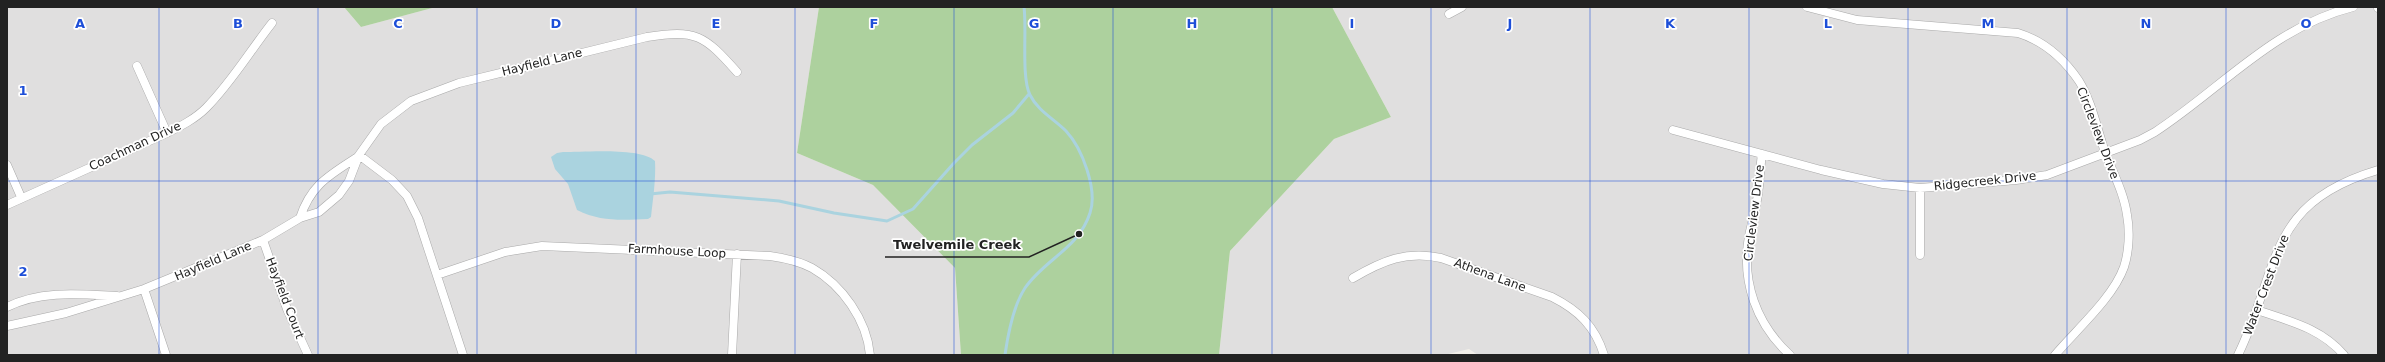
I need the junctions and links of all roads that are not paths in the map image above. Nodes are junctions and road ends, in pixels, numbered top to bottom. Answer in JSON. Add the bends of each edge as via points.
{"nodes":[{"id":1,"x":1462,"y":7,"type":"edge"},
{"id":2,"x":1807,"y":7,"type":"edge"},
{"id":3,"x":2353,"y":7,"type":"edge"},
{"id":4,"x":1450,"y":14,"type":"dead end"},
{"id":5,"x":272,"y":23,"type":"dead end"},
{"id":6,"x":138,"y":66,"type":"dead end"},
{"id":7,"x":737,"y":72,"type":"dead end"},
{"id":8,"x":1673,"y":130,"type":"dead end"},
{"id":9,"x":167,"y":133,"type":"junction"},
{"id":10,"x":2105,"y":153,"type":"junction"},
{"id":11,"x":1762,"y":154,"type":"junction"},
{"id":12,"x":359,"y":155,"type":"junction"},
{"id":13,"x":7,"y":165,"type":"edge"},
{"id":14,"x":2378,"y":170,"type":"edge"},
{"id":15,"x":1920,"y":188,"type":"junction"},
{"id":16,"x":21,"y":198,"type":"junction"},
{"id":17,"x":7,"y":205,"type":"edge"},
{"id":18,"x":300,"y":218,"type":"junction"},
{"id":19,"x":263,"y":240,"type":"junction"},
{"id":20,"x":738,"y":254,"type":"junction"},
{"id":21,"x":1920,"y":255,"type":"dead end"},
{"id":22,"x":437,"y":275,"type":"junction"},
{"id":23,"x":1353,"y":278,"type":"dead end"},
{"id":24,"x":144,"y":289,"type":"junction"},
{"id":25,"x":124,"y":296,"type":"junction"},
{"id":26,"x":7,"y":307,"type":"edge"},
{"id":27,"x":2257,"y":310,"type":"junction"},
{"id":28,"x":7,"y":326,"type":"edge"},
{"id":29,"x":166,"y":355,"type":"edge"},
{"id":30,"x":308,"y":355,"type":"edge"},
{"id":31,"x":463,"y":355,"type":"edge"},
{"id":32,"x":732,"y":355,"type":"edge"},
{"id":33,"x":870,"y":355,"type":"edge"},
{"id":34,"x":1604,"y":355,"type":"edge"},
{"id":35,"x":1790,"y":355,"type":"edge"},
{"id":36,"x":2055,"y":355,"type":"edge"},
{"id":37,"x":2238,"y":355,"type":"edge"},
{"id":38,"x":2344,"y":355,"type":"edge"}],
"edges":[{"from":1,"to":4,"type":"street"},
{"from":2,"to":10,"type":"street","name":"Circleview Drive","via":[[1857,20],[2000,29],[2036,40],[2058,57],[2083,88]]},
{"from":3,"to":10,"type":"street","name":"Ridgecreek Drive","via":[[2320,18],[2280,37],[2165,126],[2140,140]]},
{"from":5,"to":9,"type":"street","name":"Coachman Drive","via":[[205,108],[192,120]]},
{"from":6,"to":9,"type":"street"},
{"from":7,"to":12,"type":"street","name":"Hayfield Lane","via":[[715,48],[689,33],[646,37],[459,83],[411,100],[382,124]]},
{"from":8,"to":11,"type":"street","name":"Ridgecreek Drive"},
{"from":9,"to":16,"type":"street","name":"Coachman Drive"},
{"from":10,"to":15,"type":"street","name":"Ridgecreek Drive","via":[[2047,175]]},
{"from":10,"to":36,"type":"street","name":"Circleview Drive","via":[[2127,214],[2127,249],[2124,266],[2101,303]]},
{"from":11,"to":15,"type":"street","name":"Ridgecreek Drive","via":[[1862,180]]},
{"from":11,"to":35,"type":"street","name":"Circleview Drive","via":[[1747,254],[1750,289],[1755,306],[1767,329]]},
{"from":12,"to":18,"type":"street","name":"Hayfield Lane","via":[[324,180],[306,200]]},
{"from":12,"to":18,"type":"street","name":"Hayfield Lane","via":[[349,181],[339,195],[319,212]]},
{"from":12,"to":22,"type":"street","via":[[392,180],[407,196],[418,218]]},
{"from":13,"to":16,"type":"street"},
{"from":14,"to":27,"type":"street","name":"Water Crest Drive","via":[[2335,185],[2299,214],[2277,249]]},
{"from":15,"to":21,"type":"street"},
{"from":16,"to":17,"type":"street","name":"Coachman Drive"},
{"from":18,"to":19,"type":"street","name":"Hayfield Lane"},
{"from":19,"to":24,"type":"street","name":"Hayfield Lane"},
{"from":19,"to":30,"type":"street","name":"Hayfield Court","via":[[287,309]]},
{"from":20,"to":22,"type":"street","name":"Farmhouse Loop","via":[[542,246],[505,252]]},
{"from":20,"to":32,"type":"street"},
{"from":20,"to":33,"type":"street","name":"Farmhouse Loop","via":[[792,260],[812,268],[829,281],[852,305],[862,324]]},
{"from":22,"to":31,"type":"street"},
{"from":23,"to":34,"type":"street","name":"Athena Lane","via":[[1396,257],[1424,255],[1441,258],[1569,305],[1589,324]]},
{"from":24,"to":25,"type":"street","name":"Hayfield Lane"},
{"from":24,"to":29,"type":"street"},
{"from":25,"to":26,"type":"street","name":"Hayfield Lane","via":[[67,294],[33,297]]},
{"from":25,"to":28,"type":"street","name":"Hayfield Lane","via":[[66,313]]},
{"from":27,"to":37,"type":"street","name":"Water Crest Drive"},
{"from":27,"to":38,"type":"street","via":[[2315,331]]}]}
